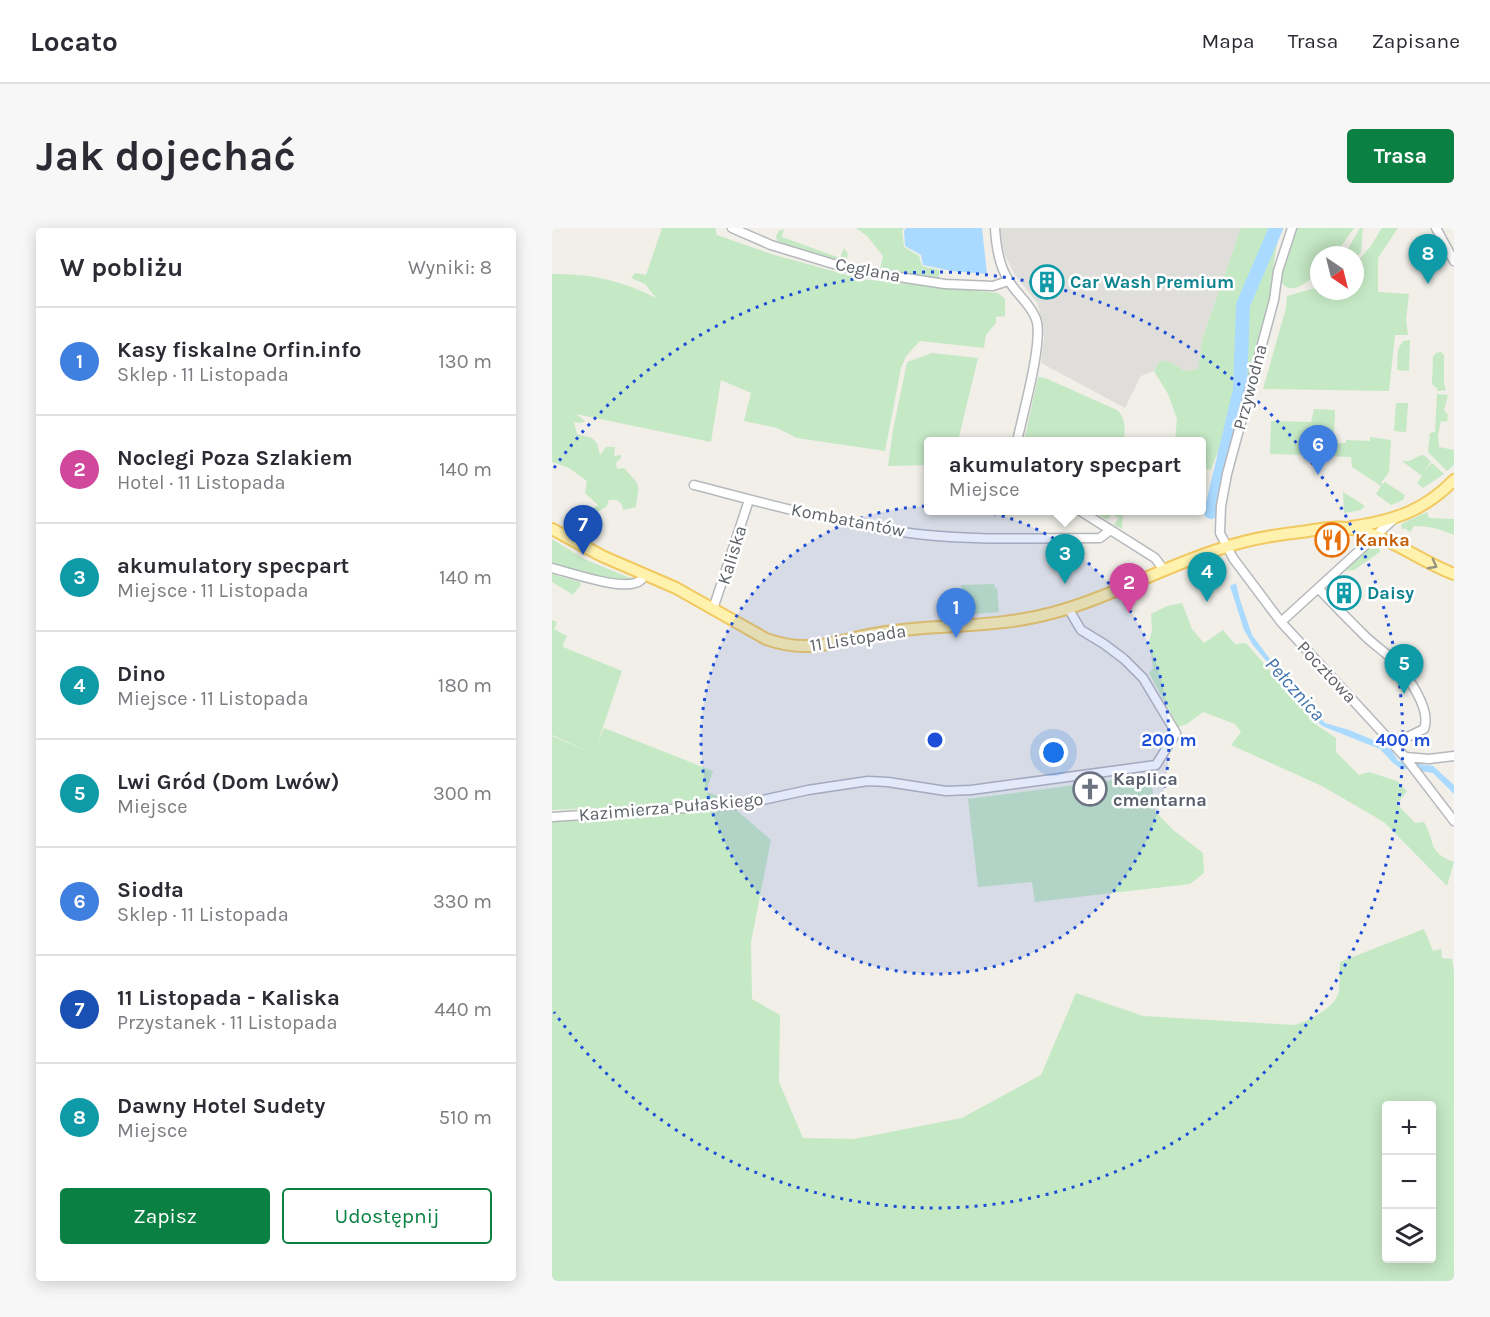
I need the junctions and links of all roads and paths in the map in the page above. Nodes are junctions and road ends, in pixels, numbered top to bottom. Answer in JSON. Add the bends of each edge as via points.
{"nodes":[{"id":1,"x":732,"y":228,"type":"edge"},
{"id":2,"x":995,"y":228,"type":"edge"},
{"id":3,"x":1292,"y":228,"type":"edge"},
{"id":4,"x":1436,"y":228,"type":"edge"},
{"id":5,"x":1454,"y":261,"type":"edge"},
{"id":6,"x":1008,"y":281,"type":"junction"},
{"id":7,"x":1018,"y":437,"type":"edge"},
{"id":8,"x":1454,"y":480,"type":"edge"},
{"id":9,"x":694,"y":485,"type":"dead end"},
{"id":10,"x":749,"y":500,"type":"junction"},
{"id":11,"x":1086,"y":515,"type":"edge"},
{"id":12,"x":1395,"y":518,"type":"junction"},
{"id":13,"x":1345,"y":527,"type":"junction"},
{"id":14,"x":552,"y":529,"type":"edge"},
{"id":15,"x":1108,"y":531,"type":"junction"},
{"id":16,"x":1376,"y":535,"type":"junction"},
{"id":17,"x":1226,"y":547,"type":"junction"},
{"id":18,"x":552,"y":568,"type":"edge"},
{"id":19,"x":1164,"y":570,"type":"junction"},
{"id":20,"x":645,"y":574,"type":"junction"},
{"id":21,"x":1454,"y":574,"type":"edge"},
{"id":22,"x":1319,"y":589,"type":"junction"},
{"id":23,"x":1068,"y":608,"type":"junction"},
{"id":24,"x":713,"y":609,"type":"junction"},
{"id":25,"x":1281,"y":622,"type":"junction"},
{"id":26,"x":1393,"y":744,"type":"junction"},
{"id":27,"x":1454,"y":756,"type":"edge"},
{"id":28,"x":1407,"y":758,"type":"junction"},
{"id":29,"x":552,"y":817,"type":"edge"},
{"id":30,"x":1454,"y":821,"type":"edge"}],
"edges":[{"from":1,"to":6,"type":"street","name":"Ceglana","via":[[771,245],[854,270],[945,284],[993,286]]},
{"from":2,"to":6,"type":"street","via":[[1000,262]]},
{"from":3,"to":17,"type":"street","name":"Przywodna","via":[[1227,474],[1220,532]]},
{"from":4,"to":5,"type":"street"},
{"from":6,"to":7,"type":"street","via":[[1029,304],[1038,334]]},
{"from":8,"to":12,"type":"main road","via":[[1425,504]]},
{"from":9,"to":10,"type":"street","name":"Kombatantów"},
{"from":10,"to":15,"type":"street","name":"Kombatantów","via":[[876,528],[948,537],[1100,538]]},
{"from":10,"to":24,"type":"street","name":"Kaliska"},
{"from":11,"to":15,"type":"street"},
{"from":12,"to":13,"type":"main road"},
{"from":12,"to":16,"type":"street"},
{"from":13,"to":16,"type":"main road","name":"11 Listopada"},
{"from":13,"to":17,"type":"main road","name":"11 Listopada","via":[[1276,535]]},
{"from":14,"to":20,"type":"main road","name":"11 Listopada"},
{"from":15,"to":19,"type":"street","via":[[1155,558]]},
{"from":16,"to":21,"type":"main road","name":"11 Listopada","one_way":true},
{"from":16,"to":22,"type":"street"},
{"from":17,"to":19,"type":"main road","name":"11 Listopada"},
{"from":17,"to":25,"type":"street","name":"Pocztowa"},
{"from":18,"to":20,"type":"street","via":[[628,584],[637,583]]},
{"from":19,"to":23,"type":"main road","name":"11 Listopada"},
{"from":20,"to":24,"type":"main road","name":"11 Listopada"},
{"from":22,"to":25,"type":"street"},
{"from":22,"to":26,"type":"street","via":[[1393,661],[1420,698],[1426,711],[1424,729]]},
{"from":23,"to":24,"type":"main road","name":"11 Listopada","via":[[1012,622],[893,631],[810,647],[782,645],[766,639]]},
{"from":23,"to":29,"type":"street","name":"Kazimierza Pułaskiego","via":[[1080,630],[1117,654],[1143,678],[1176,733],[1156,765],[971,790],[946,792],[868,781],[746,804]]},
{"from":25,"to":26,"type":"street","name":"Pocztowa"},
{"from":26,"to":28,"type":"street","name":"Pocztowa"},
{"from":27,"to":28,"type":"street"},
{"from":28,"to":30,"type":"street","name":"Pocztowa"}]}
